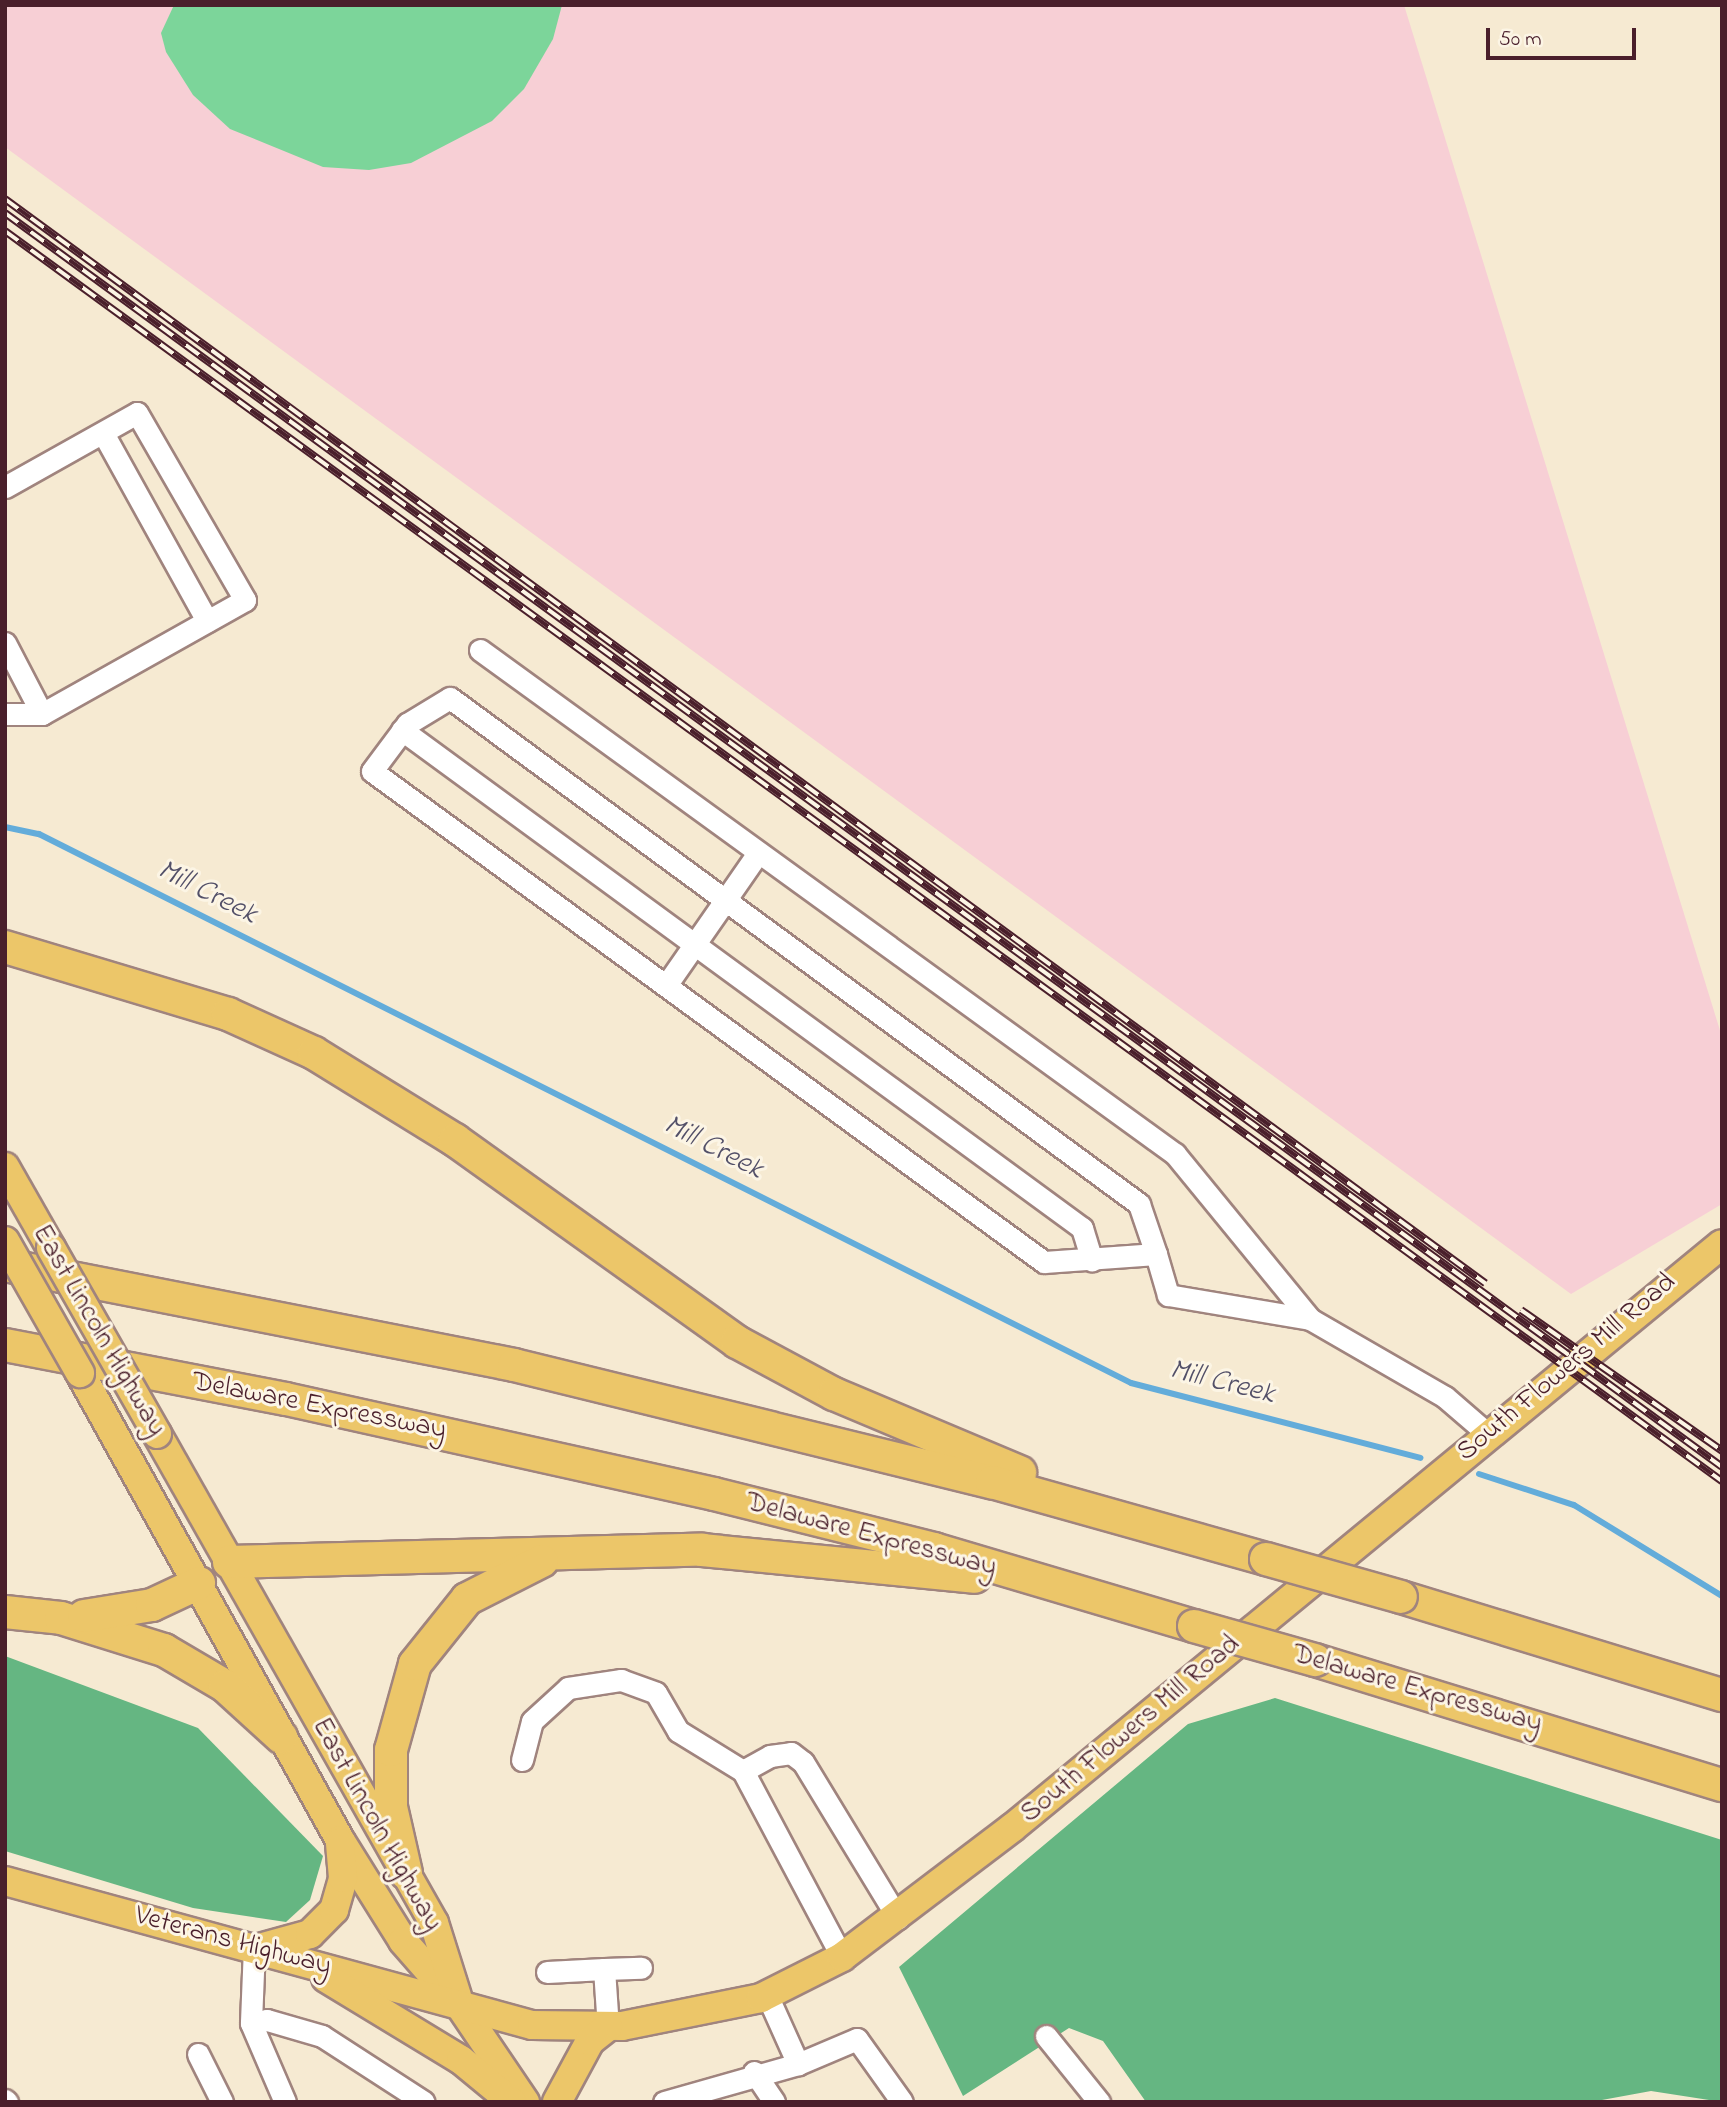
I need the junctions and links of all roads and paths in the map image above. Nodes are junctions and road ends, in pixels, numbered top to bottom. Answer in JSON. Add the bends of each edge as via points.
{"nodes":[{"id":1,"x":103,"y":433,"type":"junction"},
{"id":2,"x":5,"y":488,"type":"edge"},
{"id":3,"x":207,"y":621,"type":"junction"},
{"id":4,"x":5,"y":642,"type":"edge"},
{"id":5,"x":480,"y":649,"type":"dead end"},
{"id":6,"x":5,"y":714,"type":"edge"},
{"id":7,"x":42,"y":714,"type":"junction"},
{"id":8,"x":402,"y":730,"type":"junction"},
{"id":9,"x":758,"y":853,"type":"junction"},
{"id":10,"x":723,"y":901,"type":"junction"},
{"id":11,"x":694,"y":944,"type":"junction"},
{"id":12,"x":5,"y":947,"type":"edge"},
{"id":13,"x":5,"y":967,"type":"edge"},
{"id":14,"x":64,"y":967,"type":"junction"},
{"id":15,"x":667,"y":984,"type":"junction"},
{"id":16,"x":5,"y":1167,"type":"edge"},
{"id":17,"x":5,"y":1241,"type":"edge"},
{"id":18,"x":1722,"y":1244,"type":"edge"},
{"id":19,"x":1156,"y":1254,"type":"junction"},
{"id":20,"x":1092,"y":1260,"type":"junction"},
{"id":21,"x":5,"y":1265,"type":"edge"},
{"id":22,"x":1310,"y":1319,"type":"junction"},
{"id":23,"x":5,"y":1345,"type":"edge"},
{"id":24,"x":1489,"y":1435,"type":"junction"},
{"id":25,"x":1151,"y":1525,"type":"junction"},
{"id":26,"x":572,"y":1552,"type":"junction"},
{"id":27,"x":229,"y":1562,"type":"junction"},
{"id":28,"x":199,"y":1583,"type":"junction"},
{"id":29,"x":1050,"y":1586,"type":"junction"},
{"id":30,"x":5,"y":1612,"type":"edge"},
{"id":31,"x":61,"y":1618,"type":"junction"},
{"id":32,"x":1722,"y":1695,"type":"edge"},
{"id":33,"x":281,"y":1737,"type":"junction"},
{"id":34,"x":522,"y":1760,"type":"dead end"},
{"id":35,"x":743,"y":1771,"type":"junction"},
{"id":36,"x":1722,"y":1785,"type":"edge"},
{"id":37,"x":340,"y":1840,"type":"junction"},
{"id":38,"x":406,"y":1873,"type":"junction"},
{"id":39,"x":5,"y":1881,"type":"edge"},
{"id":40,"x":898,"y":1917,"type":"junction"},
{"id":41,"x":254,"y":1947,"type":"junction"},
{"id":42,"x":291,"y":1957,"type":"junction"},
{"id":43,"x":842,"y":1957,"type":"junction"},
{"id":44,"x":641,"y":1968,"type":"dead end"},
{"id":45,"x":604,"y":1969,"type":"junction"},
{"id":46,"x":547,"y":1972,"type":"dead end"},
{"id":47,"x":767,"y":1995,"type":"junction"},
{"id":48,"x":460,"y":2006,"type":"junction"},
{"id":49,"x":251,"y":2024,"type":"junction"},
{"id":50,"x":608,"y":2026,"type":"junction"},
{"id":51,"x":1046,"y":2036,"type":"dead end"},
{"id":52,"x":198,"y":2054,"type":"dead end"},
{"id":53,"x":798,"y":2064,"type":"junction"},
{"id":54,"x":754,"y":2072,"type":"junction"},
{"id":55,"x":698,"y":2095,"type":"edge"},
{"id":56,"x":1091,"y":2099,"type":"edge"},
{"id":57,"x":512,"y":2101,"type":"edge"},
{"id":58,"x":222,"y":2102,"type":"edge"},
{"id":59,"x":285,"y":2102,"type":"edge"},
{"id":60,"x":424,"y":2102,"type":"edge"},
{"id":61,"x":557,"y":2102,"type":"edge"},
{"id":62,"x":664,"y":2102,"type":"edge"},
{"id":63,"x":774,"y":2102,"type":"edge"},
{"id":64,"x":902,"y":2102,"type":"edge"}],
"edges":[{"from":1,"to":2,"type":"lane"},
{"from":1,"to":3,"type":"lane"},
{"from":1,"to":3,"type":"lane","via":[[138,413],[245,600]]},
{"from":3,"to":7,"type":"lane"},
{"from":4,"to":7,"type":"lane"},
{"from":5,"to":9,"type":"lane"},
{"from":6,"to":7,"type":"lane"},
{"from":8,"to":10,"type":"lane","via":[[450,698]]},
{"from":8,"to":11,"type":"lane"},
{"from":8,"to":15,"type":"lane","via":[[372,771]]},
{"from":9,"to":10,"type":"lane"},
{"from":9,"to":22,"type":"lane","via":[[1175,1154]]},
{"from":10,"to":11,"type":"lane"},
{"from":10,"to":19,"type":"lane","via":[[1139,1204]]},
{"from":11,"to":15,"type":"lane"},
{"from":11,"to":20,"type":"lane","via":[[1082,1228]]},
{"from":12,"to":14,"type":"highway"},
{"from":13,"to":14,"type":"highway"},
{"from":14,"to":25,"type":"highway","via":[[228,1014],[314,1053],[455,1139],[688,1312],[782,1368]]},
{"from":15,"to":20,"type":"lane","via":[[1044,1262]]},
{"from":16,"to":27,"type":"main road","name":"East Lincoln Highway","bridge":true},
{"from":17,"to":28,"type":"main road","name":"East Lincoln Highway","bridge":true},
{"from":18,"to":24,"type":"main road","name":"South Flowers Mill Road"},
{"from":19,"to":20,"type":"lane"},
{"from":19,"to":22,"type":"lane","via":[[1168,1295]]},
{"from":21,"to":25,"type":"highway","via":[[514,1365]]},
{"from":22,"to":24,"type":"lane","via":[[1445,1396]]},
{"from":23,"to":29,"type":"highway","name":"Delaware Expressway","via":[[556,1457],[934,1549]]},
{"from":24,"to":40,"type":"main road","name":"South Flowers Mill Road"},
{"from":25,"to":32,"type":"highway","bridge":true},
{"from":26,"to":27,"type":"highway"},
{"from":26,"to":29,"type":"highway","via":[[760,1553]]},
{"from":26,"to":38,"type":"highway","via":[[510,1573],[467,1599],[415,1664],[391,1750],[391,1807]]},
{"from":27,"to":28,"type":"main road"},
{"from":27,"to":38,"type":"main road","name":"East Lincoln Highway"},
{"from":28,"to":31,"type":"highway","via":[[130,1610]]},
{"from":28,"to":33,"type":"main road","name":"East Lincoln Highway"},
{"from":29,"to":36,"type":"highway","name":"Delaware Expressway","bridge":true,"via":[[1315,1660]]},
{"from":30,"to":31,"type":"highway"},
{"from":31,"to":33,"type":"highway","via":[[133,1637],[196,1667]]},
{"from":33,"to":37,"type":"main road","name":"East Lincoln Highway"},
{"from":34,"to":35,"type":"lane","via":[[532,1721],[555,1695],[585,1681],[621,1680],[656,1693],[678,1731]]},
{"from":35,"to":40,"type":"lane","via":[[770,1756],[791,1753],[803,1762]]},
{"from":35,"to":43,"type":"lane"},
{"from":37,"to":41,"type":"main road","via":[[343,1878],[334,1910],[294,1941]]},
{"from":37,"to":48,"type":"main road","name":"East Lincoln Highway","via":[[403,1941]]},
{"from":38,"to":48,"type":"main road","name":"East Lincoln Highway","via":[[434,1923]]},
{"from":39,"to":41,"type":"main road","name":"Veterans Highway"},
{"from":40,"to":43,"type":"main road","name":"South Flowers Mill Road"},
{"from":41,"to":42,"type":"main road","name":"Veterans Highway"},
{"from":41,"to":49,"type":"lane"},
{"from":42,"to":48,"type":"main road","name":"Veterans Highway"},
{"from":42,"to":57,"type":"main road","via":[[421,2034]]},
{"from":43,"to":47,"type":"main road","name":"South Flowers Mill Road"},
{"from":44,"to":45,"type":"lane"},
{"from":45,"to":46,"type":"lane"},
{"from":45,"to":50,"type":"lane"},
{"from":47,"to":50,"type":"main road","name":"South Flowers Mill Road","via":[[692,2016]]},
{"from":47,"to":53,"type":"lane"},
{"from":48,"to":50,"type":"main road","name":"South Flowers Mill Road","via":[[532,2025]]},
{"from":48,"to":57,"type":"main road"},
{"from":49,"to":59,"type":"lane"},
{"from":49,"to":60,"type":"lane","via":[[267,2020],[322,2036]]},
{"from":50,"to":61,"type":"main road","via":[[590,2041]]},
{"from":51,"to":56,"type":"lane"},
{"from":52,"to":58,"type":"lane"},
{"from":53,"to":54,"type":"lane"},
{"from":53,"to":64,"type":"lane","via":[[857,2039]]},
{"from":54,"to":55,"type":"lane"},
{"from":54,"to":63,"type":"lane"},
{"from":55,"to":62,"type":"lane"}]}
